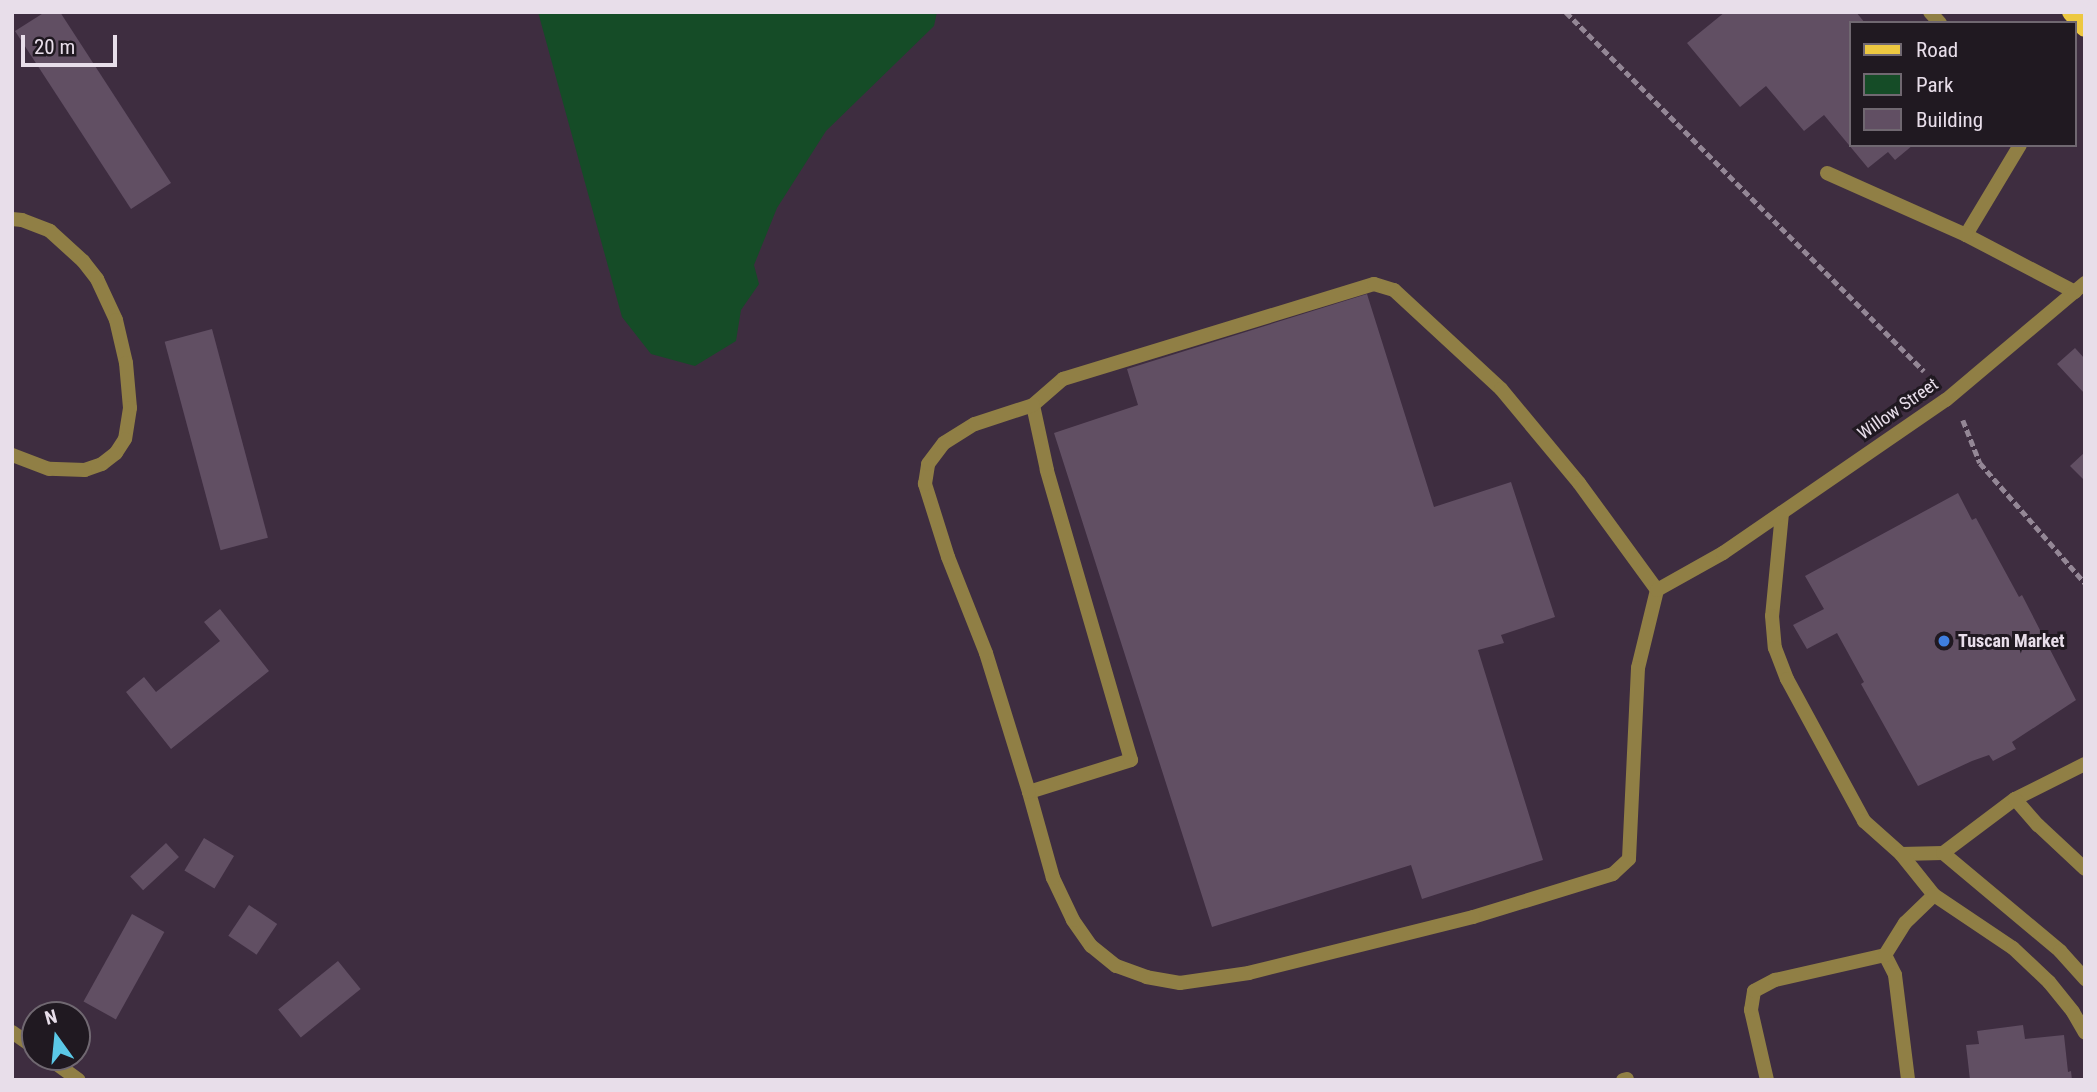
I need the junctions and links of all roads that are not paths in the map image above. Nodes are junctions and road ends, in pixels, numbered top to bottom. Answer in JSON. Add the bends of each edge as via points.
{"nodes":[{"id":1,"x":2019,"y":147,"type":"edge"},
{"id":2,"x":1827,"y":173,"type":"dead end"},
{"id":3,"x":12,"y":219,"type":"edge"},
{"id":4,"x":1966,"y":235,"type":"junction"},
{"id":5,"x":2080,"y":288,"type":"edge"},
{"id":6,"x":1033,"y":405,"type":"junction"},
{"id":7,"x":12,"y":455,"type":"edge"},
{"id":8,"x":1782,"y":513,"type":"junction"},
{"id":9,"x":1657,"y":590,"type":"junction"},
{"id":10,"x":2085,"y":764,"type":"edge"},
{"id":11,"x":1029,"y":792,"type":"junction"},
{"id":12,"x":2015,"y":799,"type":"junction"},
{"id":13,"x":1943,"y":853,"type":"junction"},
{"id":14,"x":1901,"y":854,"type":"junction"},
{"id":15,"x":2085,"y":869,"type":"edge"},
{"id":16,"x":1934,"y":895,"type":"junction"},
{"id":17,"x":1885,"y":955,"type":"junction"},
{"id":18,"x":2085,"y":979,"type":"edge"},
{"id":19,"x":2085,"y":1033,"type":"edge"},
{"id":20,"x":1768,"y":1080,"type":"edge"},
{"id":21,"x":1908,"y":1080,"type":"edge"}],
"edges":[{"from":1,"to":4,"type":"street"},
{"from":2,"to":4,"type":"street"},
{"from":3,"to":7,"type":"street","via":[[50,230],[97,279],[116,320],[130,408],[125,439],[102,464],[85,470],[49,469]]},
{"from":4,"to":5,"type":"street"},
{"from":5,"to":8,"type":"street","name":"Willow Street","via":[[1946,400]]},
{"from":6,"to":9,"type":"street","via":[[1063,379],[1374,284],[1394,290],[1501,389],[1579,482]]},
{"from":6,"to":11,"type":"street","via":[[975,424],[944,443],[928,464],[925,484],[986,653]]},
{"from":6,"to":11,"type":"street","via":[[1047,470],[1131,760]]},
{"from":8,"to":9,"type":"street","name":"Willow Street"},
{"from":8,"to":14,"type":"street","via":[[1773,616],[1775,648],[1793,691],[1864,821]]},
{"from":9,"to":11,"type":"street","via":[[1638,668],[1629,859],[1613,874],[1473,917],[1249,974],[1180,983],[1147,978],[1116,966],[1091,946],[1053,878]]},
{"from":10,"to":12,"type":"street"},
{"from":12,"to":13,"type":"street"},
{"from":12,"to":15,"type":"street"},
{"from":13,"to":14,"type":"street"},
{"from":13,"to":18,"type":"street","via":[[2060,950]]},
{"from":14,"to":16,"type":"street"},
{"from":16,"to":17,"type":"street","via":[[1905,923]]},
{"from":16,"to":19,"type":"street","via":[[2013,948],[2049,982]]},
{"from":17,"to":20,"type":"street","via":[[1775,980],[1754,991],[1751,1010]]},
{"from":17,"to":21,"type":"street","via":[[1895,975]]}]}
